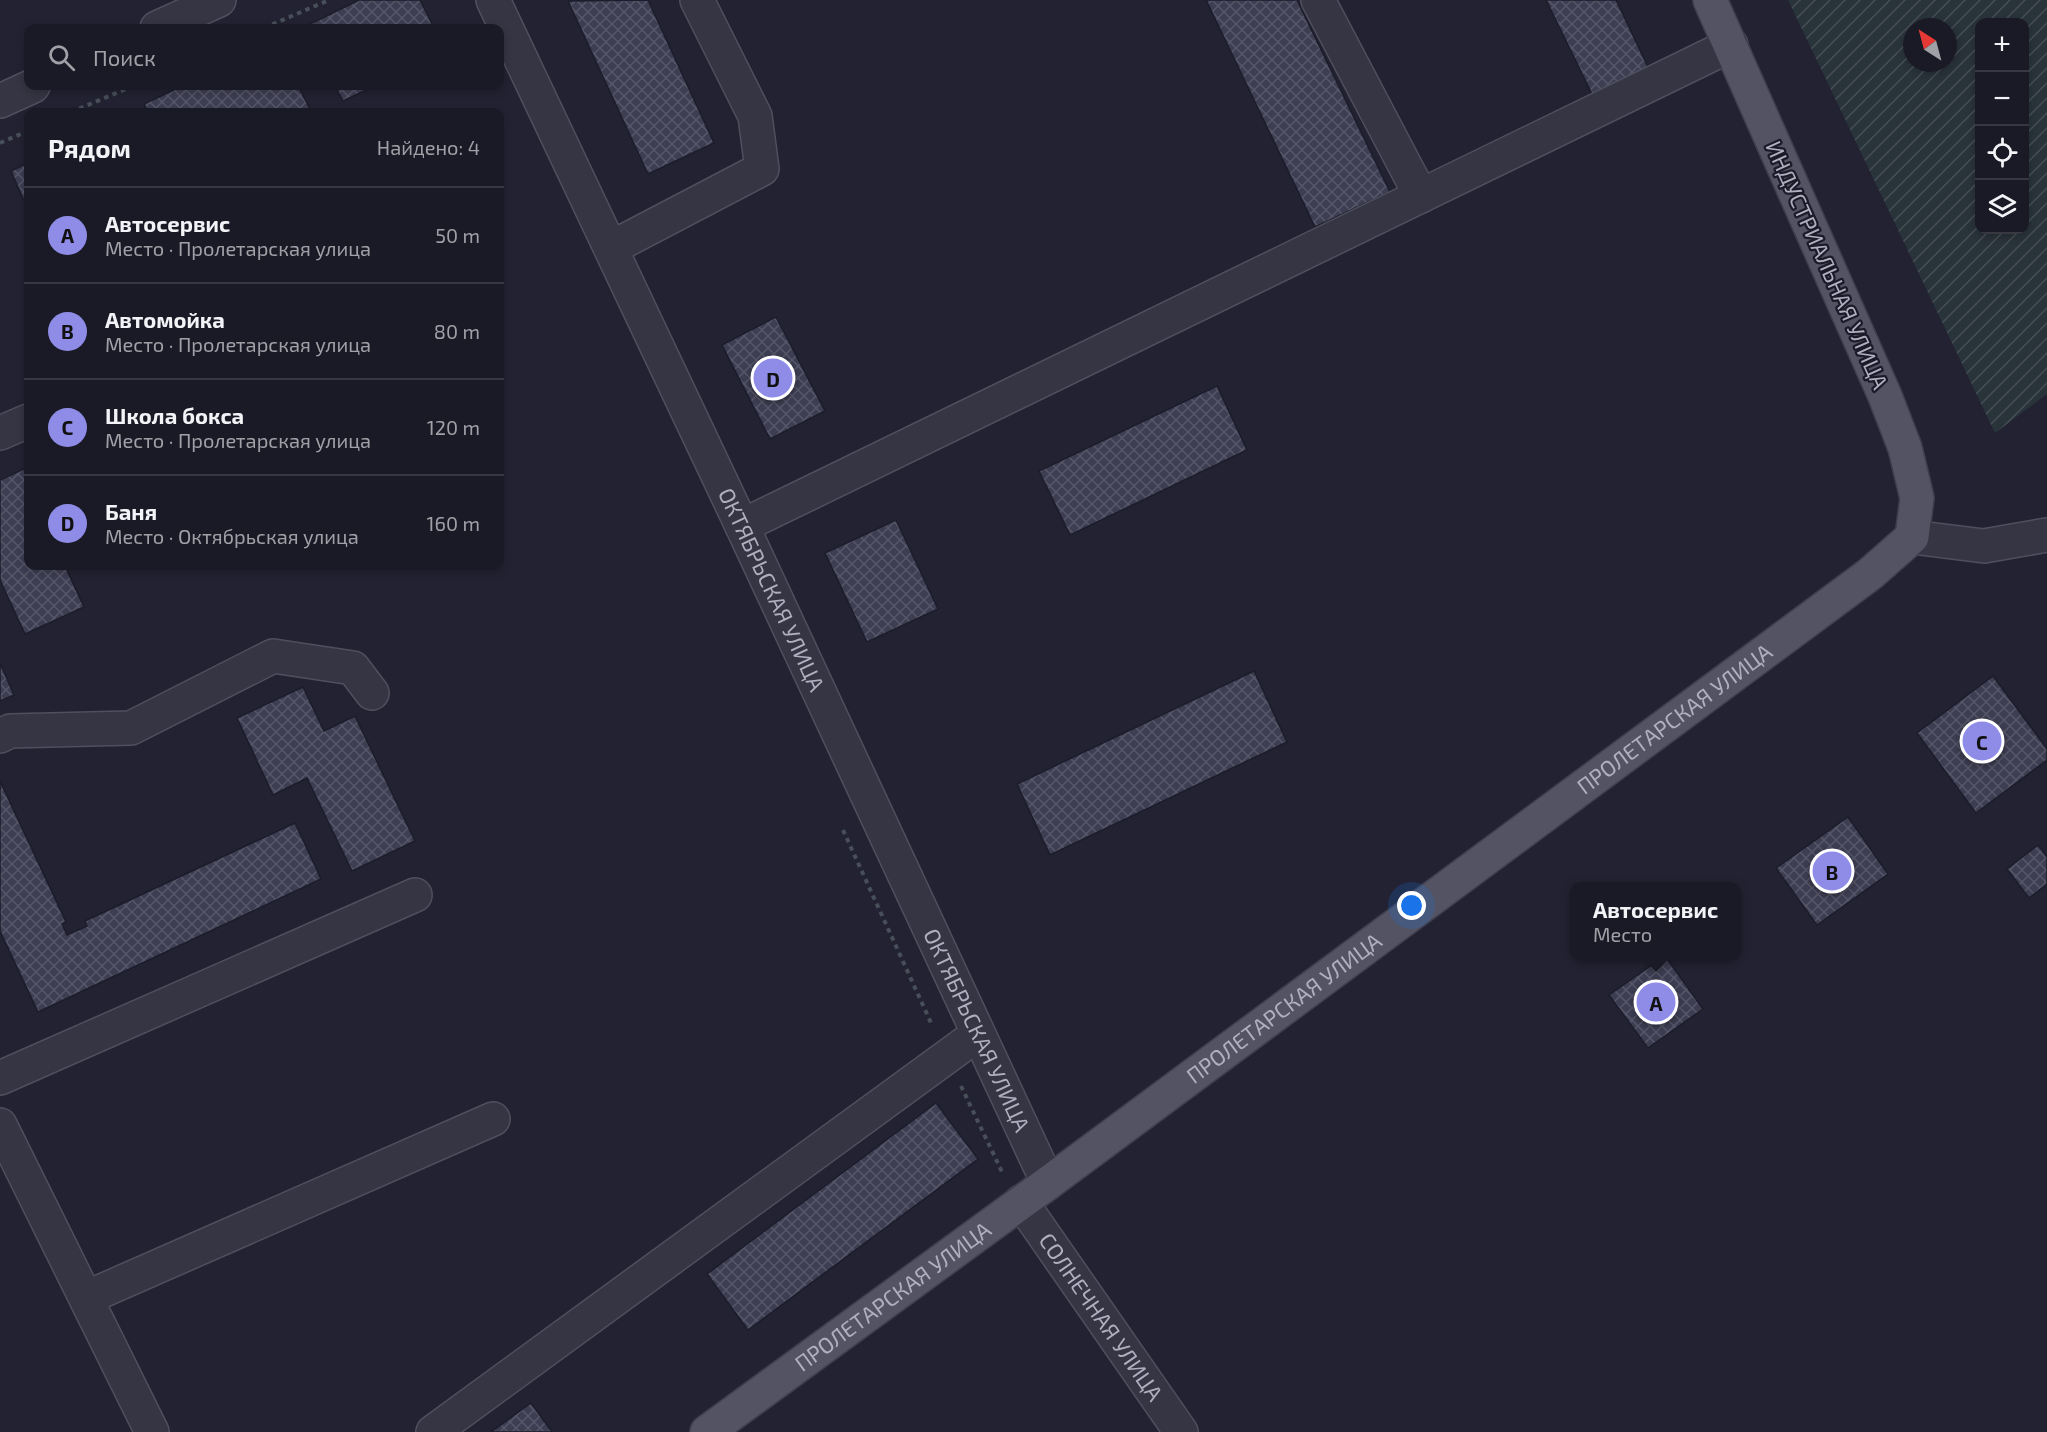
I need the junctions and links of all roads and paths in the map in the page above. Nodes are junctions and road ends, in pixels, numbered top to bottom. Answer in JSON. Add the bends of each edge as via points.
{"nodes":[{"id":1,"x":219,"y":0,"type":"edge"},
{"id":2,"x":329,"y":0,"type":"edge"},
{"id":3,"x":493,"y":0,"type":"edge"},
{"id":4,"x":697,"y":0,"type":"edge"},
{"id":5,"x":1318,"y":0,"type":"edge"},
{"id":6,"x":1710,"y":0,"type":"edge"},
{"id":7,"x":166,"y":24,"type":"edge"},
{"id":8,"x":273,"y":24,"type":"edge"},
{"id":9,"x":1731,"y":45,"type":"junction"},
{"id":10,"x":24,"y":90,"type":"edge"},
{"id":11,"x":123,"y":90,"type":"edge"},
{"id":12,"x":0,"y":100,"type":"edge"},
{"id":13,"x":81,"y":108,"type":"edge"},
{"id":14,"x":24,"y":133,"type":"edge"},
{"id":15,"x":0,"y":143,"type":"edge"},
{"id":16,"x":1421,"y":196,"type":"junction"},
{"id":17,"x":611,"y":248,"type":"junction"},
{"id":18,"x":24,"y":423,"type":"edge"},
{"id":19,"x":0,"y":433,"type":"edge"},
{"id":20,"x":742,"y":526,"type":"junction"},
{"id":21,"x":2047,"y":535,"type":"edge"},
{"id":22,"x":1912,"y":537,"type":"junction"},
{"id":23,"x":372,"y":693,"type":"dead end"},
{"id":24,"x":0,"y":736,"type":"edge"},
{"id":25,"x":415,"y":895,"type":"dead end"},
{"id":26,"x":978,"y":1034,"type":"junction"},
{"id":27,"x":0,"y":1078,"type":"edge"},
{"id":28,"x":493,"y":1119,"type":"dead end"},
{"id":29,"x":0,"y":1125,"type":"edge"},
{"id":30,"x":1048,"y":1183,"type":"junction"},
{"id":31,"x":1021,"y":1203,"type":"junction"},
{"id":32,"x":86,"y":1298,"type":"junction"},
{"id":33,"x":152,"y":1432,"type":"edge"},
{"id":34,"x":433,"y":1432,"type":"edge"},
{"id":35,"x":707,"y":1432,"type":"edge"},
{"id":36,"x":1181,"y":1432,"type":"edge"}],
"edges":[{"from":1,"to":7,"type":"street"},
{"from":2,"to":8,"type":"path"},
{"from":3,"to":17,"type":"street","name":"ОКТЯБРЬСКАЯ УЛИЦА"},
{"from":4,"to":17,"type":"street","via":[[755,116],[762,169]]},
{"from":5,"to":16,"type":"street"},
{"from":6,"to":9,"type":"main road","name":"ИНДУСТРИАЛЬНАЯ УЛИЦА"},
{"from":9,"to":16,"type":"street"},
{"from":9,"to":22,"type":"main road","name":"ИНДУСТРИАЛЬНАЯ УЛИЦА","via":[[1905,448],[1917,498]]},
{"from":10,"to":12,"type":"street"},
{"from":11,"to":13,"type":"path"},
{"from":14,"to":15,"type":"path"},
{"from":16,"to":20,"type":"street"},
{"from":17,"to":20,"type":"street","name":"ОКТЯБРЬСКАЯ УЛИЦА"},
{"from":18,"to":19,"type":"street"},
{"from":20,"to":26,"type":"street","name":"ОКТЯБРЬСКАЯ УЛИЦА"},
{"from":21,"to":22,"type":"street","via":[[1984,546]]},
{"from":22,"to":30,"type":"main road","name":"ПРОЛЕТАРСКАЯ УЛИЦА","via":[[1861,581]]},
{"from":23,"to":24,"type":"street","via":[[353,668],[273,656],[131,728],[10,731]]},
{"from":25,"to":27,"type":"street"},
{"from":26,"to":30,"type":"street","name":"ОКТЯБРЬСКАЯ УЛИЦА"},
{"from":26,"to":34,"type":"street"},
{"from":28,"to":32,"type":"street"},
{"from":29,"to":32,"type":"street"},
{"from":30,"to":31,"type":"main road","name":"ПРОЛЕТАРСКАЯ УЛИЦА"},
{"from":31,"to":35,"type":"main road","name":"ПРОЛЕТАРСКАЯ УЛИЦА"},
{"from":31,"to":36,"type":"street","name":"СОЛНЕЧНАЯ УЛИЦА"},
{"from":32,"to":33,"type":"street"}]}
